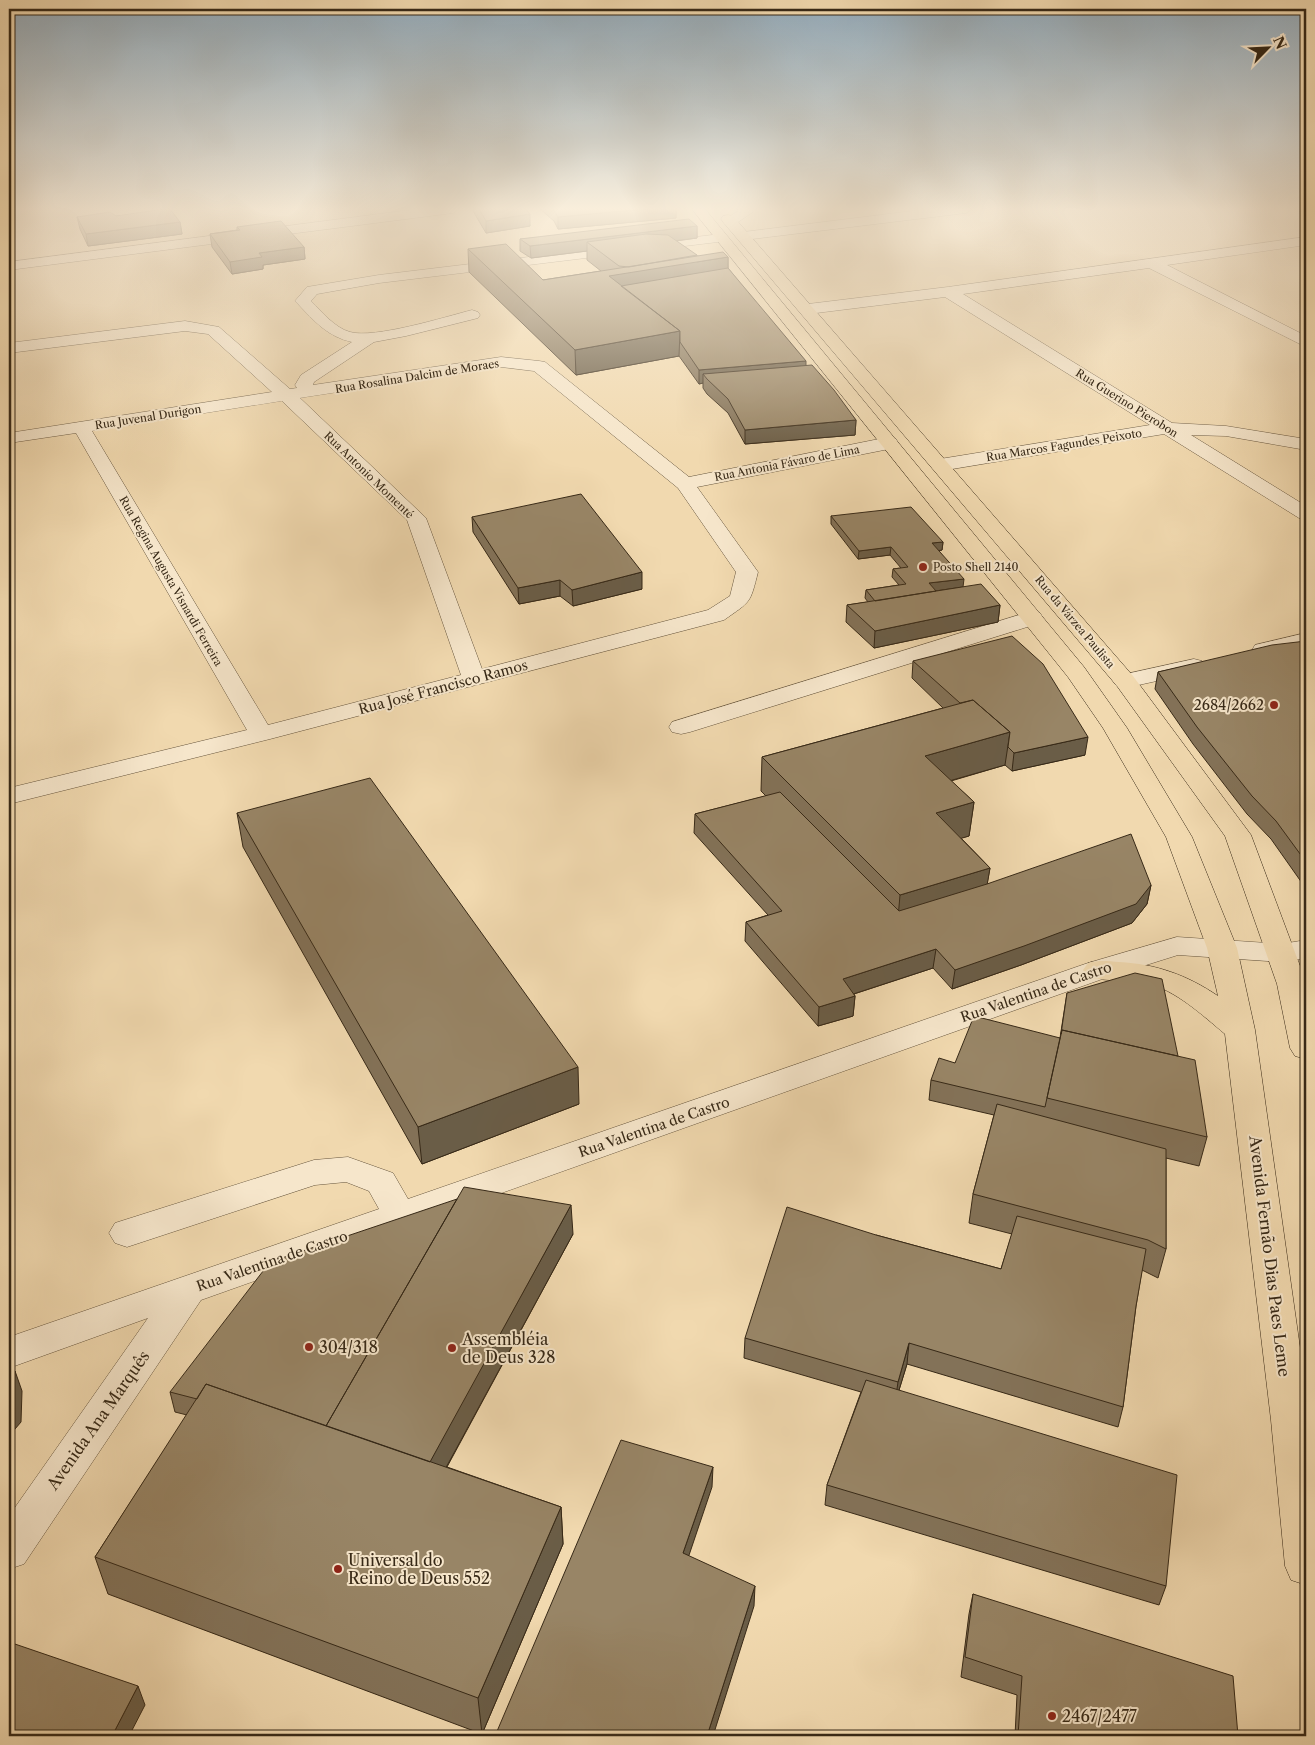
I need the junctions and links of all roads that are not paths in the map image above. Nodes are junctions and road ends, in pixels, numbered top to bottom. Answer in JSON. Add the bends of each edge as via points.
{"nodes":[{"id":1,"x":312,"y":290,"type":"edge"},
{"id":2,"x":780,"y":290,"type":"edge"},
{"id":3,"x":791,"y":290,"type":"edge"},
{"id":4,"x":959,"y":290,"type":"edge"},
{"id":5,"x":1205,"y":290,"type":"edge"},
{"id":6,"x":948,"y":292,"type":"junction"},
{"id":7,"x":808,"y":310,"type":"junction"},
{"id":8,"x":472,"y":315,"type":"dead end"},
{"id":9,"x":371,"y":337,"type":"junction"},
{"id":10,"x":1306,"y":342,"type":"edge"},
{"id":11,"x":9,"y":348,"type":"edge"},
{"id":12,"x":308,"y":393,"type":"junction"},
{"id":13,"x":288,"y":396,"type":"junction"},
{"id":14,"x":80,"y":427,"type":"junction"},
{"id":15,"x":1166,"y":428,"type":"junction"},
{"id":16,"x":9,"y":438,"type":"edge"},
{"id":17,"x":889,"y":443,"type":"junction"},
{"id":18,"x":1306,"y":444,"type":"edge"},
{"id":19,"x":940,"y":465,"type":"junction"},
{"id":20,"x":685,"y":484,"type":"junction"},
{"id":21,"x":1306,"y":514,"type":"edge"},
{"id":22,"x":1032,"y":618,"type":"junction"},
{"id":23,"x":1306,"y":640,"type":"edge"},
{"id":24,"x":1239,"y":655,"type":"edge"},
{"id":25,"x":1211,"y":662,"type":"edge"},
{"id":26,"x":474,"y":678,"type":"junction"},
{"id":27,"x":1125,"y":681,"type":"junction"},
{"id":28,"x":682,"y":727,"type":"dead end"},
{"id":29,"x":261,"y":734,"type":"junction"},
{"id":30,"x":9,"y":796,"type":"edge"},
{"id":31,"x":1222,"y":948,"type":"junction"},
{"id":32,"x":1294,"y":951,"type":"edge"},
{"id":33,"x":1098,"y":970,"type":"junction"},
{"id":34,"x":1240,"y":1030,"type":"junction"},
{"id":35,"x":1306,"y":1048,"type":"edge"},
{"id":36,"x":400,"y":1216,"type":"junction"},
{"id":37,"x":127,"y":1233,"type":"dead end"},
{"id":38,"x":187,"y":1291,"type":"junction"},
{"id":39,"x":9,"y":1352,"type":"edge"},
{"id":40,"x":9,"y":1550,"type":"edge"},
{"id":41,"x":1306,"y":1566,"type":"edge"}],
"edges":[{"from":1,"to":9,"type":"street","via":[[303,301],[320,318],[344,336]]},
{"from":2,"to":17,"type":"main road","name":"Rua da Várzea Paulista"},
{"from":3,"to":7,"type":"main road","name":"Rua da Várzea Paulista"},
{"from":4,"to":6,"type":"street"},
{"from":5,"to":10,"type":"street"},
{"from":6,"to":7,"type":"street"},
{"from":6,"to":15,"type":"street","name":"Rua Guerino Pierobon"},
{"from":7,"to":19,"type":"main road","name":"Rua da Várzea Paulista"},
{"from":8,"to":9,"type":"street"},
{"from":9,"to":12,"type":"street","via":[[307,379],[304,385]]},
{"from":11,"to":13,"type":"street","name":"Rua Antonio Momenté","via":[[185,326],[213,330]]},
{"from":12,"to":13,"type":"street","name":"Rua Rosalina Dalcim de Moraes"},
{"from":12,"to":20,"type":"street","name":"Rua Rosalina Dalcim de Moraes","via":[[501,362],[539,366]]},
{"from":13,"to":14,"type":"street","name":"Rua Juvenal Durigon"},
{"from":13,"to":26,"type":"street","name":"Rua Antonio Momenté","via":[[416,518]]},
{"from":14,"to":16,"type":"street","name":"Rua Juvenal Durigon"},
{"from":14,"to":29,"type":"street","name":"Rua Regina Augusta Visnardi Ferreira"},
{"from":15,"to":18,"type":"street","name":"Rua Marcos Fagundes Peixoto","via":[[1226,431]]},
{"from":15,"to":19,"type":"street","name":"Rua Marcos Fagundes Peixoto"},
{"from":15,"to":21,"type":"street","name":"Rua Guerino Pierobon"},
{"from":17,"to":20,"type":"street","name":"Rua Antonia Fávaro de Lima"},
{"from":17,"to":22,"type":"main road","name":"Rua da Várzea Paulista"},
{"from":19,"to":27,"type":"main road","name":"Rua da Várzea Paulista"},
{"from":20,"to":26,"type":"street","name":"Rua José Francisco Ramos","via":[[747,572],[740,599],[716,615]]},
{"from":22,"to":28,"type":"street"},
{"from":22,"to":31,"type":"main road","name":"Rua da Várzea Paulista","via":[[1116,728],[1179,837]]},
{"from":23,"to":24,"type":"street"},
{"from":25,"to":27,"type":"street"},
{"from":26,"to":29,"type":"street","name":"Rua José Francisco Ramos"},
{"from":27,"to":32,"type":"main road","name":"Rua da Várzea Paulista","via":[[1238,835]]},
{"from":29,"to":30,"type":"street","name":"Rua José Francisco Ramos"},
{"from":31,"to":32,"type":"street","name":"Rua Valentina de Castro"},
{"from":31,"to":33,"type":"street","name":"Rua Valentina de Castro","via":[[1177,946]]},
{"from":31,"to":34,"type":"main road","name":"Avenida Fernão Dias Paes Leme"},
{"from":32,"to":35,"type":"main road","via":[[1292,984]]},
{"from":33,"to":34,"type":"main road","via":[[1152,975],[1177,984]]},
{"from":33,"to":36,"type":"street","name":"Rua Valentina de Castro"},
{"from":34,"to":41,"type":"main road","name":"Avenida Fernão Dias Paes Leme","via":[[1291,1420]]},
{"from":36,"to":37,"type":"street","via":[[382,1182],[348,1169],[314,1173]]},
{"from":36,"to":38,"type":"street","name":"Rua Valentina de Castro"},
{"from":38,"to":39,"type":"street","name":"Rua Valentina de Castro"},
{"from":38,"to":40,"type":"street","name":"Avenida Ana Marquês"}]}
